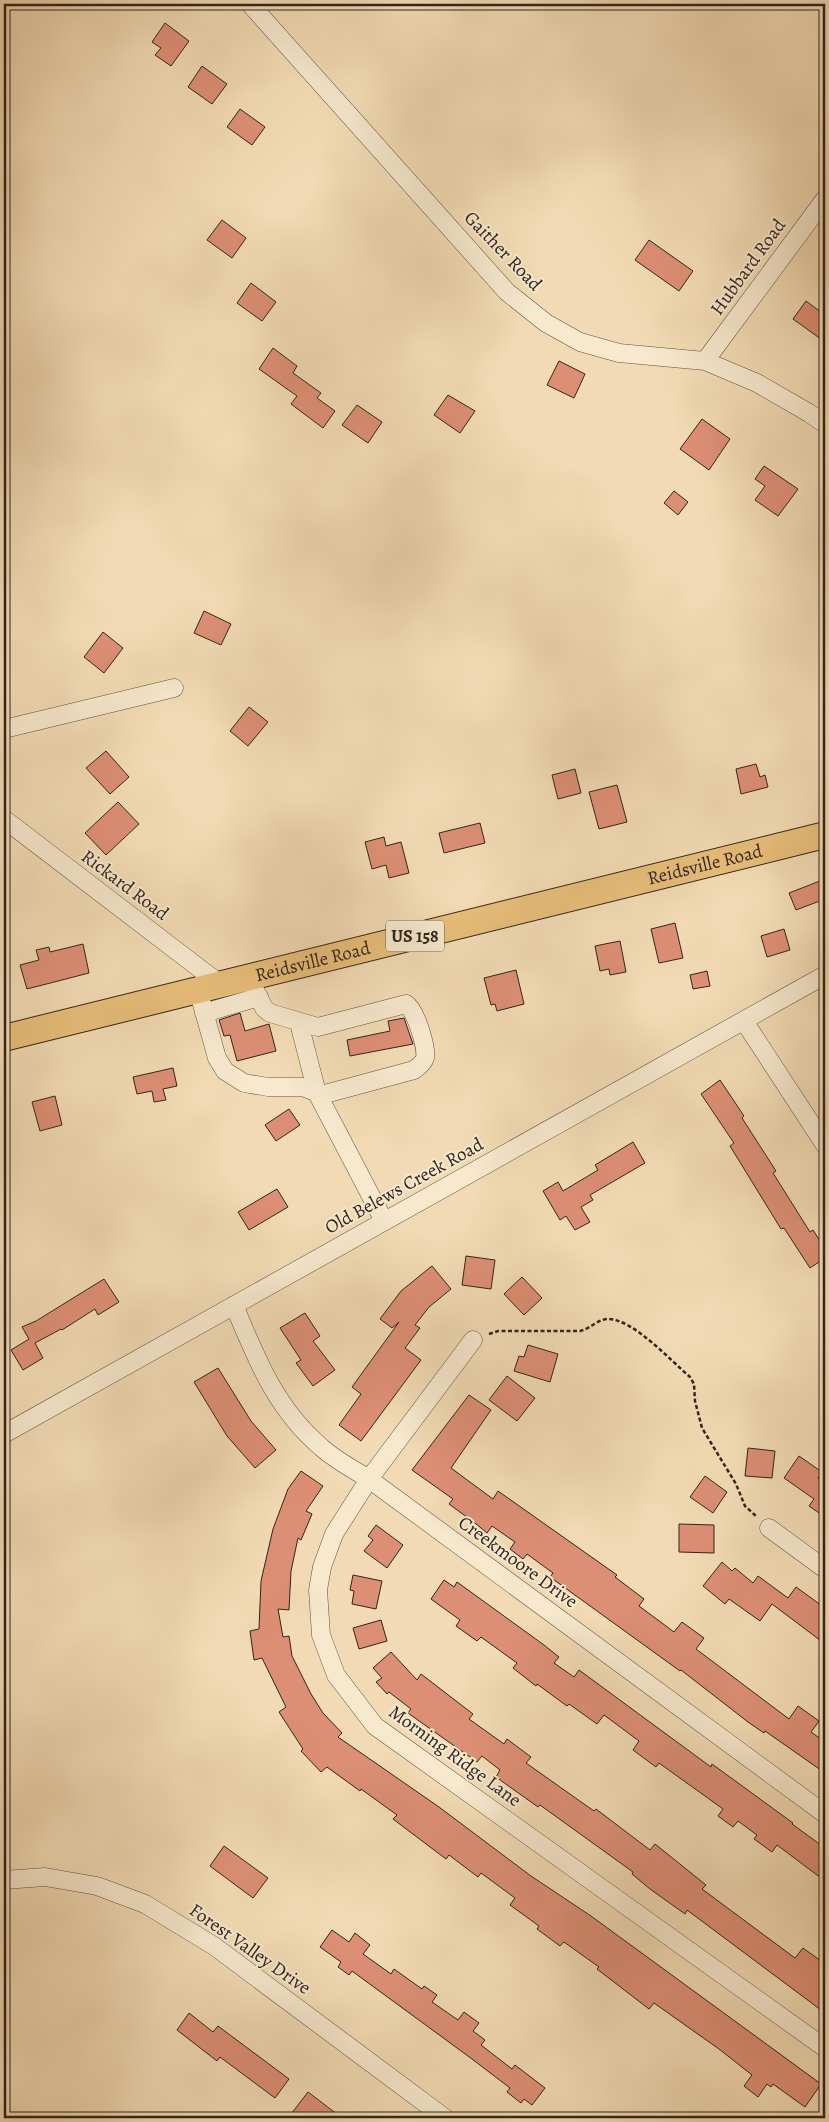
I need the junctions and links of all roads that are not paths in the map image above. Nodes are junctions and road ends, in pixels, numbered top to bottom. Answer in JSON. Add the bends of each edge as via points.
{"nodes":[{"id":1,"x":250,"y":4,"type":"edge"},
{"id":2,"x":825,"y":199,"type":"edge"},
{"id":3,"x":706,"y":361,"type":"junction"},
{"id":4,"x":825,"y":424,"type":"edge"},
{"id":5,"x":174,"y":688,"type":"dead end"},
{"id":6,"x":4,"y":729,"type":"edge"},
{"id":7,"x":4,"y":819,"type":"edge"},
{"id":8,"x":825,"y":835,"type":"edge"},
{"id":9,"x":825,"y":975,"type":"edge"},
{"id":10,"x":254,"y":987,"type":"junction"},
{"id":11,"x":207,"y":996,"type":"junction"},
{"id":12,"x":744,"y":1020,"type":"junction"},
{"id":13,"x":299,"y":1022,"type":"junction"},
{"id":14,"x":4,"y":1038,"type":"edge"},
{"id":15,"x":317,"y":1093,"type":"junction"},
{"id":16,"x":825,"y":1144,"type":"edge"},
{"id":17,"x":384,"y":1221,"type":"junction"},
{"id":18,"x":234,"y":1305,"type":"junction"},
{"id":19,"x":473,"y":1340,"type":"road end"},
{"id":20,"x":4,"y":1434,"type":"edge"},
{"id":21,"x":368,"y":1479,"type":"junction"},
{"id":22,"x":768,"y":1528,"type":"road end"},
{"id":23,"x":825,"y":1569,"type":"edge"},
{"id":24,"x":825,"y":1814,"type":"edge"},
{"id":25,"x":4,"y":1880,"type":"edge"},
{"id":26,"x":825,"y":2048,"type":"edge"},
{"id":27,"x":445,"y":2118,"type":"edge"}],
"edges":[{"from":1,"to":3,"type":"street","name":"Gaither Road","via":[[507,292],[546,323],[580,342],[619,353]]},
{"from":2,"to":3,"type":"street","name":"Hubbard Road"},
{"from":3,"to":4,"type":"street","name":"Gaither Road","via":[[757,383]]},
{"from":5,"to":6,"type":"street"},
{"from":7,"to":11,"type":"street","name":"Rickard Road"},
{"from":8,"to":10,"type":"highway","name":"Reidsville Road","number":"US 158"},
{"from":9,"to":12,"type":"street","name":"Old Belews Creek Road"},
{"from":10,"to":11,"type":"highway","name":"Reidsville Road","number":"US 158"},
{"from":10,"to":13,"type":"street","via":[[270,1013]]},
{"from":11,"to":14,"type":"highway","name":"Reidsville Road","number":"US 158"},
{"from":11,"to":15,"type":"street","via":[[217,1058],[225,1071],[244,1083],[304,1087]]},
{"from":12,"to":16,"type":"street"},
{"from":12,"to":17,"type":"street","name":"Old Belews Creek Road"},
{"from":13,"to":15,"type":"street"},
{"from":13,"to":15,"type":"street","via":[[318,1027],[406,1004],[416,1016],[425,1056],[423,1064],[414,1070],[324,1094]]},
{"from":15,"to":17,"type":"street"},
{"from":17,"to":18,"type":"street","name":"Old Belews Creek Road"},
{"from":18,"to":20,"type":"street","name":"Old Belews Creek Road"},
{"from":18,"to":21,"type":"street","name":"Creekmoore Drive","via":[[276,1397],[302,1430],[322,1448]]},
{"from":19,"to":21,"type":"street","name":"Morning Ridge Lane"},
{"from":21,"to":24,"type":"street","name":"Creekmoore Drive"},
{"from":21,"to":26,"type":"street","name":"Morning Ridge Lane","via":[[334,1534],[318,1590],[321,1635],[336,1675],[375,1726]]},
{"from":22,"to":23,"type":"street"},
{"from":25,"to":27,"type":"street","name":"Forest Valley Drive","via":[[45,1877],[97,1886],[145,1904],[214,1946]]}]}
